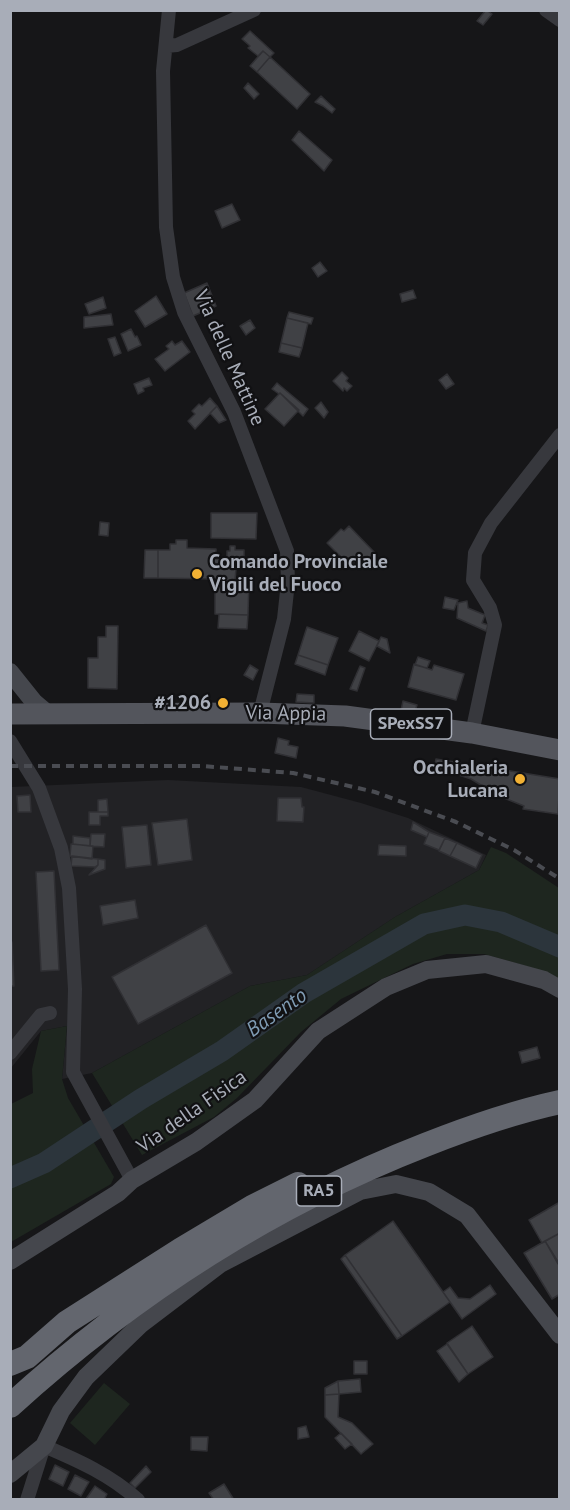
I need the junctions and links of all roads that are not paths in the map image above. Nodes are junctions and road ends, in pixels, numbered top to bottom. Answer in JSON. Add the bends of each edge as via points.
{"nodes":[{"id":1,"x":169,"y":10,"type":"edge"},
{"id":2,"x":254,"y":10,"type":"edge"},
{"id":3,"x":546,"y":10,"type":"edge"},
{"id":4,"x":560,"y":20,"type":"edge"},
{"id":5,"x":166,"y":46,"type":"junction"},
{"id":6,"x":560,"y":435,"type":"edge"},
{"id":7,"x":10,"y":672,"type":"edge"},
{"id":8,"x":47,"y":713,"type":"junction"},
{"id":9,"x":260,"y":713,"type":"junction"},
{"id":10,"x":10,"y":714,"type":"edge"},
{"id":11,"x":472,"y":733,"type":"junction"},
{"id":12,"x":10,"y":741,"type":"edge"},
{"id":13,"x":560,"y":750,"type":"edge"},
{"id":14,"x":560,"y":989,"type":"edge"},
{"id":15,"x":50,"y":1013,"type":"dead end"},
{"id":16,"x":10,"y":1053,"type":"edge"},
{"id":17,"x":560,"y":1090,"type":"edge"},
{"id":18,"x":560,"y":1102,"type":"edge"},
{"id":19,"x":132,"y":1180,"type":"junction"},
{"id":20,"x":10,"y":1261,"type":"edge"},
{"id":21,"x":136,"y":1280,"type":"junction"},
{"id":22,"x":102,"y":1327,"type":"junction"},
{"id":23,"x":560,"y":1335,"type":"edge"},
{"id":24,"x":10,"y":1364,"type":"edge"},
{"id":25,"x":10,"y":1387,"type":"edge"},
{"id":26,"x":10,"y":1406,"type":"edge"},
{"id":27,"x":10,"y":1422,"type":"edge"},
{"id":28,"x":44,"y":1446,"type":"junction"},
{"id":29,"x":10,"y":1474,"type":"edge"},
{"id":30,"x":27,"y":1500,"type":"edge"},
{"id":31,"x":138,"y":1500,"type":"edge"}],
"edges":[{"from":1,"to":5,"type":"street","name":"Via delle Mattine"},
{"from":2,"to":5,"type":"street","via":[[177,45]]},
{"from":3,"to":4,"type":"street"},
{"from":5,"to":9,"type":"street","name":"Via delle Mattine","via":[[166,227],[173,277],[184,312],[234,412],[287,551],[284,619]]},
{"from":6,"to":11,"type":"street","via":[[491,523],[475,553],[473,580],[495,625]]},
{"from":7,"to":8,"type":"street"},
{"from":8,"to":9,"type":"main road","name":"Via Appia","number":"SPexSS7"},
{"from":8,"to":10,"type":"main road","name":"Via Appia","number":"SPexSS7"},
{"from":9,"to":11,"type":"main road","name":"Via Appia","number":"SPexSS7","via":[[345,716]]},
{"from":11,"to":13,"type":"main road","name":"Via Appia","number":"SPexSS7"},
{"from":12,"to":19,"type":"street","via":[[39,788],[61,848],[69,888],[75,989],[73,1072]]},
{"from":14,"to":19,"type":"street","name":"Via della Fisica","via":[[544,980],[486,964],[428,970],[386,987],[318,1031],[255,1100],[196,1142]]},
{"from":15,"to":16,"type":"street","via":[[41,1015]]},
{"from":17,"to":21,"type":"highway","number":"RA5","via":[[412,1134],[332,1167],[252,1207]]},
{"from":18,"to":22,"type":"highway","number":"RA5","via":[[463,1130],[375,1164],[207,1254]]},
{"from":19,"to":20,"type":"street","name":"Via della Fisica"},
{"from":21,"to":24,"type":"highway","via":[[67,1322],[27,1358]]},
{"from":21,"to":25,"type":"highway","number":"RA5"},
{"from":22,"to":26,"type":"highway","number":"RA5"},
{"from":22,"to":27,"type":"highway","via":[[95,1342]]},
{"from":23,"to":28,"type":"street","via":[[467,1215],[429,1192],[396,1184],[360,1191],[220,1264],[141,1324],[86,1377],[61,1411]]},
{"from":28,"to":29,"type":"street"},
{"from":28,"to":30,"type":"street"},
{"from":28,"to":31,"type":"street","via":[[79,1460]]}]}
